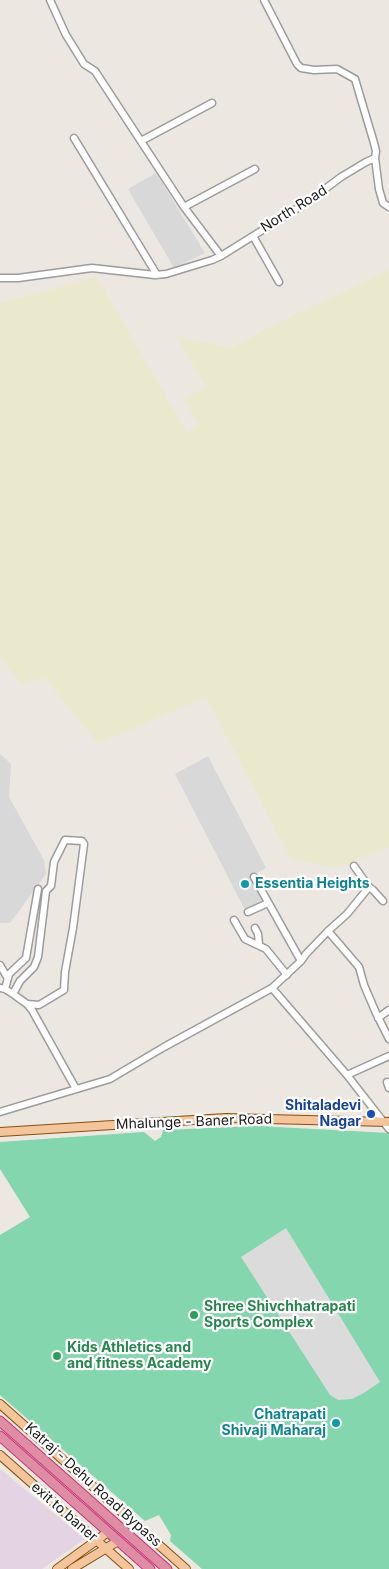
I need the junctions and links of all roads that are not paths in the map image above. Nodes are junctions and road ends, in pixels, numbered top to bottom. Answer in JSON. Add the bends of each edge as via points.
{"nodes":[{"id":1,"x":50,"y":0,"type":"edge"},
{"id":2,"x":264,"y":0,"type":"edge"},
{"id":3,"x":212,"y":104,"type":"dead end"},
{"id":4,"x":74,"y":138,"type":"dead end"},
{"id":5,"x":141,"y":141,"type":"junction"},
{"id":6,"x":374,"y":158,"type":"junction"},
{"id":7,"x":255,"y":170,"type":"dead end"},
{"id":8,"x":184,"y":207,"type":"junction"},
{"id":9,"x":389,"y":207,"type":"edge"},
{"id":10,"x":253,"y":236,"type":"junction"},
{"id":11,"x":222,"y":256,"type":"junction"},
{"id":12,"x":158,"y":275,"type":"junction"},
{"id":13,"x":0,"y":278,"type":"edge"},
{"id":14,"x":278,"y":282,"type":"dead end"},
{"id":15,"x":354,"y":866,"type":"dead end"},
{"id":16,"x":254,"y":877,"type":"dead end"},
{"id":17,"x":38,"y":888,"type":"dead end"},
{"id":18,"x":369,"y":888,"type":"junction"},
{"id":19,"x":383,"y":902,"type":"dead end"},
{"id":20,"x":268,"y":903,"type":"junction"},
{"id":21,"x":248,"y":912,"type":"dead end"},
{"id":22,"x":234,"y":920,"type":"dead end"},
{"id":23,"x":255,"y":928,"type":"dead end"},
{"id":24,"x":328,"y":931,"type":"junction"},
{"id":25,"x":259,"y":944,"type":"junction"},
{"id":26,"x":301,"y":961,"type":"junction"},
{"id":27,"x":0,"y":965,"type":"edge"},
{"id":28,"x":287,"y":975,"type":"junction"},
{"id":29,"x":7,"y":977,"type":"junction"},
{"id":30,"x":272,"y":988,"type":"junction"},
{"id":31,"x":2,"y":989,"type":"edge"},
{"id":32,"x":12,"y":994,"type":"junction"},
{"id":33,"x":27,"y":1004,"type":"junction"},
{"id":34,"x":389,"y":1010,"type":"edge"},
{"id":35,"x":378,"y":1018,"type":"junction"},
{"id":36,"x":389,"y":1039,"type":"edge"},
{"id":37,"x":389,"y":1056,"type":"edge"},
{"id":38,"x":347,"y":1075,"type":"junction"},
{"id":39,"x":76,"y":1089,"type":"junction"},
{"id":40,"x":0,"y":1112,"type":"edge"},
{"id":41,"x":386,"y":1121,"type":"edge"},
{"id":42,"x":389,"y":1129,"type":"edge"},
{"id":43,"x":0,"y":1132,"type":"edge"},
{"id":44,"x":0,"y":1404,"type":"edge"},
{"id":45,"x":0,"y":1421,"type":"edge"},
{"id":46,"x":0,"y":1436,"type":"edge"},
{"id":47,"x":0,"y":1455,"type":"edge"},
{"id":48,"x":83,"y":1478,"type":"junction"},
{"id":49,"x":74,"y":1487,"type":"junction"},
{"id":50,"x":108,"y":1532,"type":"junction"},
{"id":51,"x":97,"y":1541,"type":"junction"},
{"id":52,"x":118,"y":1541,"type":"junction"},
{"id":53,"x":105,"y":1548,"type":"junction"},
{"id":54,"x":57,"y":1569,"type":"edge"},
{"id":55,"x":72,"y":1569,"type":"edge"},
{"id":56,"x":129,"y":1569,"type":"edge"},
{"id":57,"x":150,"y":1569,"type":"edge"},
{"id":58,"x":167,"y":1569,"type":"edge"},
{"id":59,"x":186,"y":1569,"type":"edge"}],
"edges":[{"from":1,"to":5,"type":"street","via":[[84,64],[95,71]]},
{"from":2,"to":6,"type":"street","via":[[301,68],[337,69],[355,79],[376,151]]},
{"from":3,"to":5,"type":"street"},
{"from":4,"to":12,"type":"street"},
{"from":5,"to":8,"type":"street"},
{"from":6,"to":9,"type":"street","via":[[383,203]]},
{"from":6,"to":10,"type":"street","name":"North Road"},
{"from":7,"to":8,"type":"street"},
{"from":8,"to":11,"type":"street"},
{"from":10,"to":11,"type":"street","name":"North Road"},
{"from":10,"to":14,"type":"street"},
{"from":11,"to":12,"type":"street","name":"North Road"},
{"from":12,"to":13,"type":"street","name":"North Road","via":[[92,268]]},
{"from":15,"to":18,"type":"street"},
{"from":16,"to":20,"type":"street"},
{"from":17,"to":29,"type":"street","via":[[26,958]]},
{"from":18,"to":19,"type":"street"},
{"from":18,"to":24,"type":"street"},
{"from":20,"to":21,"type":"street"},
{"from":20,"to":26,"type":"street"},
{"from":22,"to":25,"type":"street","via":[[245,939]]},
{"from":23,"to":25,"type":"street"},
{"from":24,"to":26,"type":"street"},
{"from":24,"to":35,"type":"street","via":[[359,967]]},
{"from":25,"to":28,"type":"street"},
{"from":26,"to":28,"type":"street"},
{"from":27,"to":29,"type":"street"},
{"from":28,"to":30,"type":"street"},
{"from":29,"to":31,"type":"street"},
{"from":30,"to":38,"type":"street"},
{"from":30,"to":39,"type":"street","via":[[110,1079]]},
{"from":31,"to":32,"type":"street"},
{"from":32,"to":33,"type":"street"},
{"from":32,"to":33,"type":"street","via":[[38,958],[46,891],[52,886],[54,862],[65,840],[82,841],[64,990],[40,1005]]},
{"from":33,"to":39,"type":"street"},
{"from":34,"to":35,"type":"street"},
{"from":35,"to":36,"type":"street"},
{"from":37,"to":38,"type":"street"},
{"from":38,"to":41,"type":"street"},
{"from":39,"to":40,"type":"street"},
{"from":41,"to":42,"type":"street"},
{"from":41,"to":43,"type":"main road","name":"Mhalunge - Baner Road","via":[[226,1118]]},
{"from":44,"to":48,"type":"main road"},
{"from":45,"to":49,"type":"highway","name":"Katraj - Dehu Road Bypass"},
{"from":46,"to":50,"type":"highway","name":"Katraj - Dehu Road Bypass"},
{"from":47,"to":51,"type":"main road","name":"exit to baner"},
{"from":48,"to":49,"type":"main road"},
{"from":48,"to":59,"type":"main road"},
{"from":49,"to":58,"type":"highway","name":"Katraj - Dehu Road Bypass"},
{"from":50,"to":51,"type":"main road"},
{"from":50,"to":52,"type":"highway","name":"Katraj - Dehu Road Bypass"},
{"from":51,"to":53,"type":"main road","name":"exit to baner"},
{"from":51,"to":54,"type":"main road"},
{"from":52,"to":53,"type":"main road"},
{"from":52,"to":57,"type":"highway","name":"Katraj - Dehu Road Bypass"},
{"from":53,"to":55,"type":"main road"},
{"from":53,"to":56,"type":"main road","name":"exit to baner"}]}
